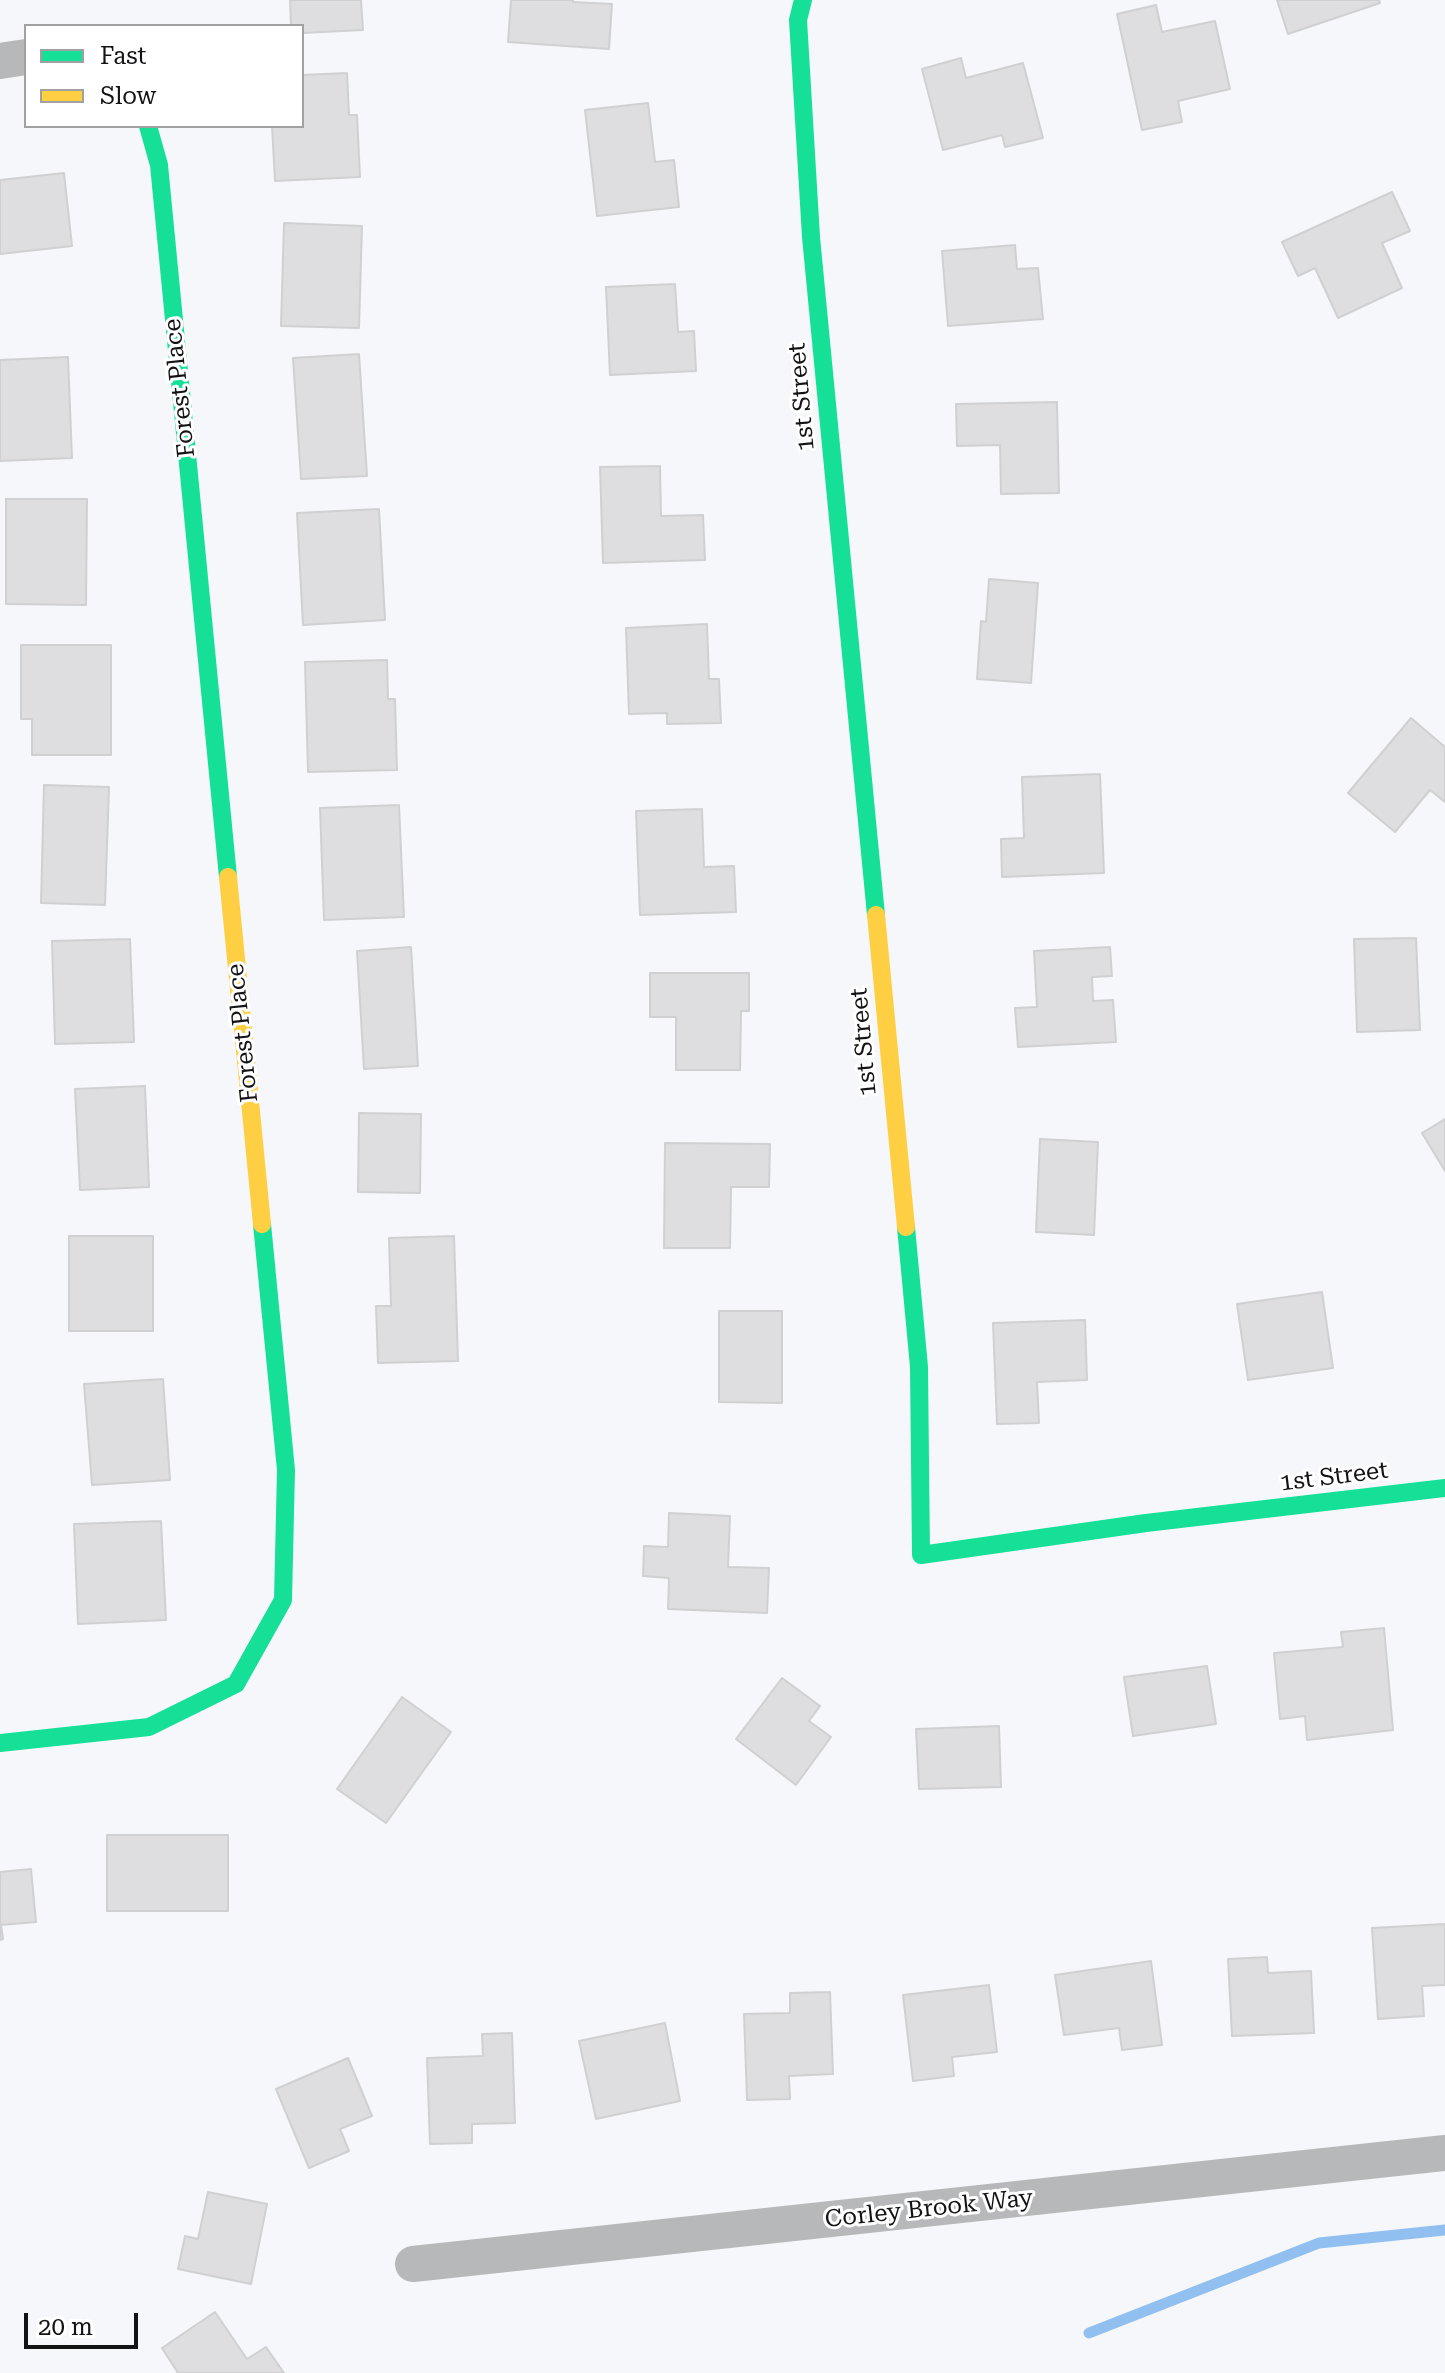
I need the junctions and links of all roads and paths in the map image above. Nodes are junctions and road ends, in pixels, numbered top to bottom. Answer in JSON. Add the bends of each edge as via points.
{"nodes":[{"id":1,"x":803,"y":0,"type":"edge"},
{"id":2,"x":24,"y":57,"type":"edge"},
{"id":3,"x":0,"y":61,"type":"edge"},
{"id":4,"x":149,"y":128,"type":"edge"},
{"id":5,"x":1445,"y":1488,"type":"edge"},
{"id":6,"x":0,"y":1743,"type":"edge"},
{"id":7,"x":1445,"y":2153,"type":"edge"},
{"id":8,"x":413,"y":2264,"type":"dead end"}],
"edges":[{"from":1,"to":5,"type":"street","name":"1st Street","via":[[798,20],[811,237],[919,1367],[921,1555]]},
{"from":2,"to":3,"type":"street"},
{"from":4,"to":6,"type":"street","name":"Forest Place","via":[[159,165],[284,1454],[283,1600],[236,1684],[149,1727]]},
{"from":7,"to":8,"type":"street","name":"Corley Brook Way"}]}
